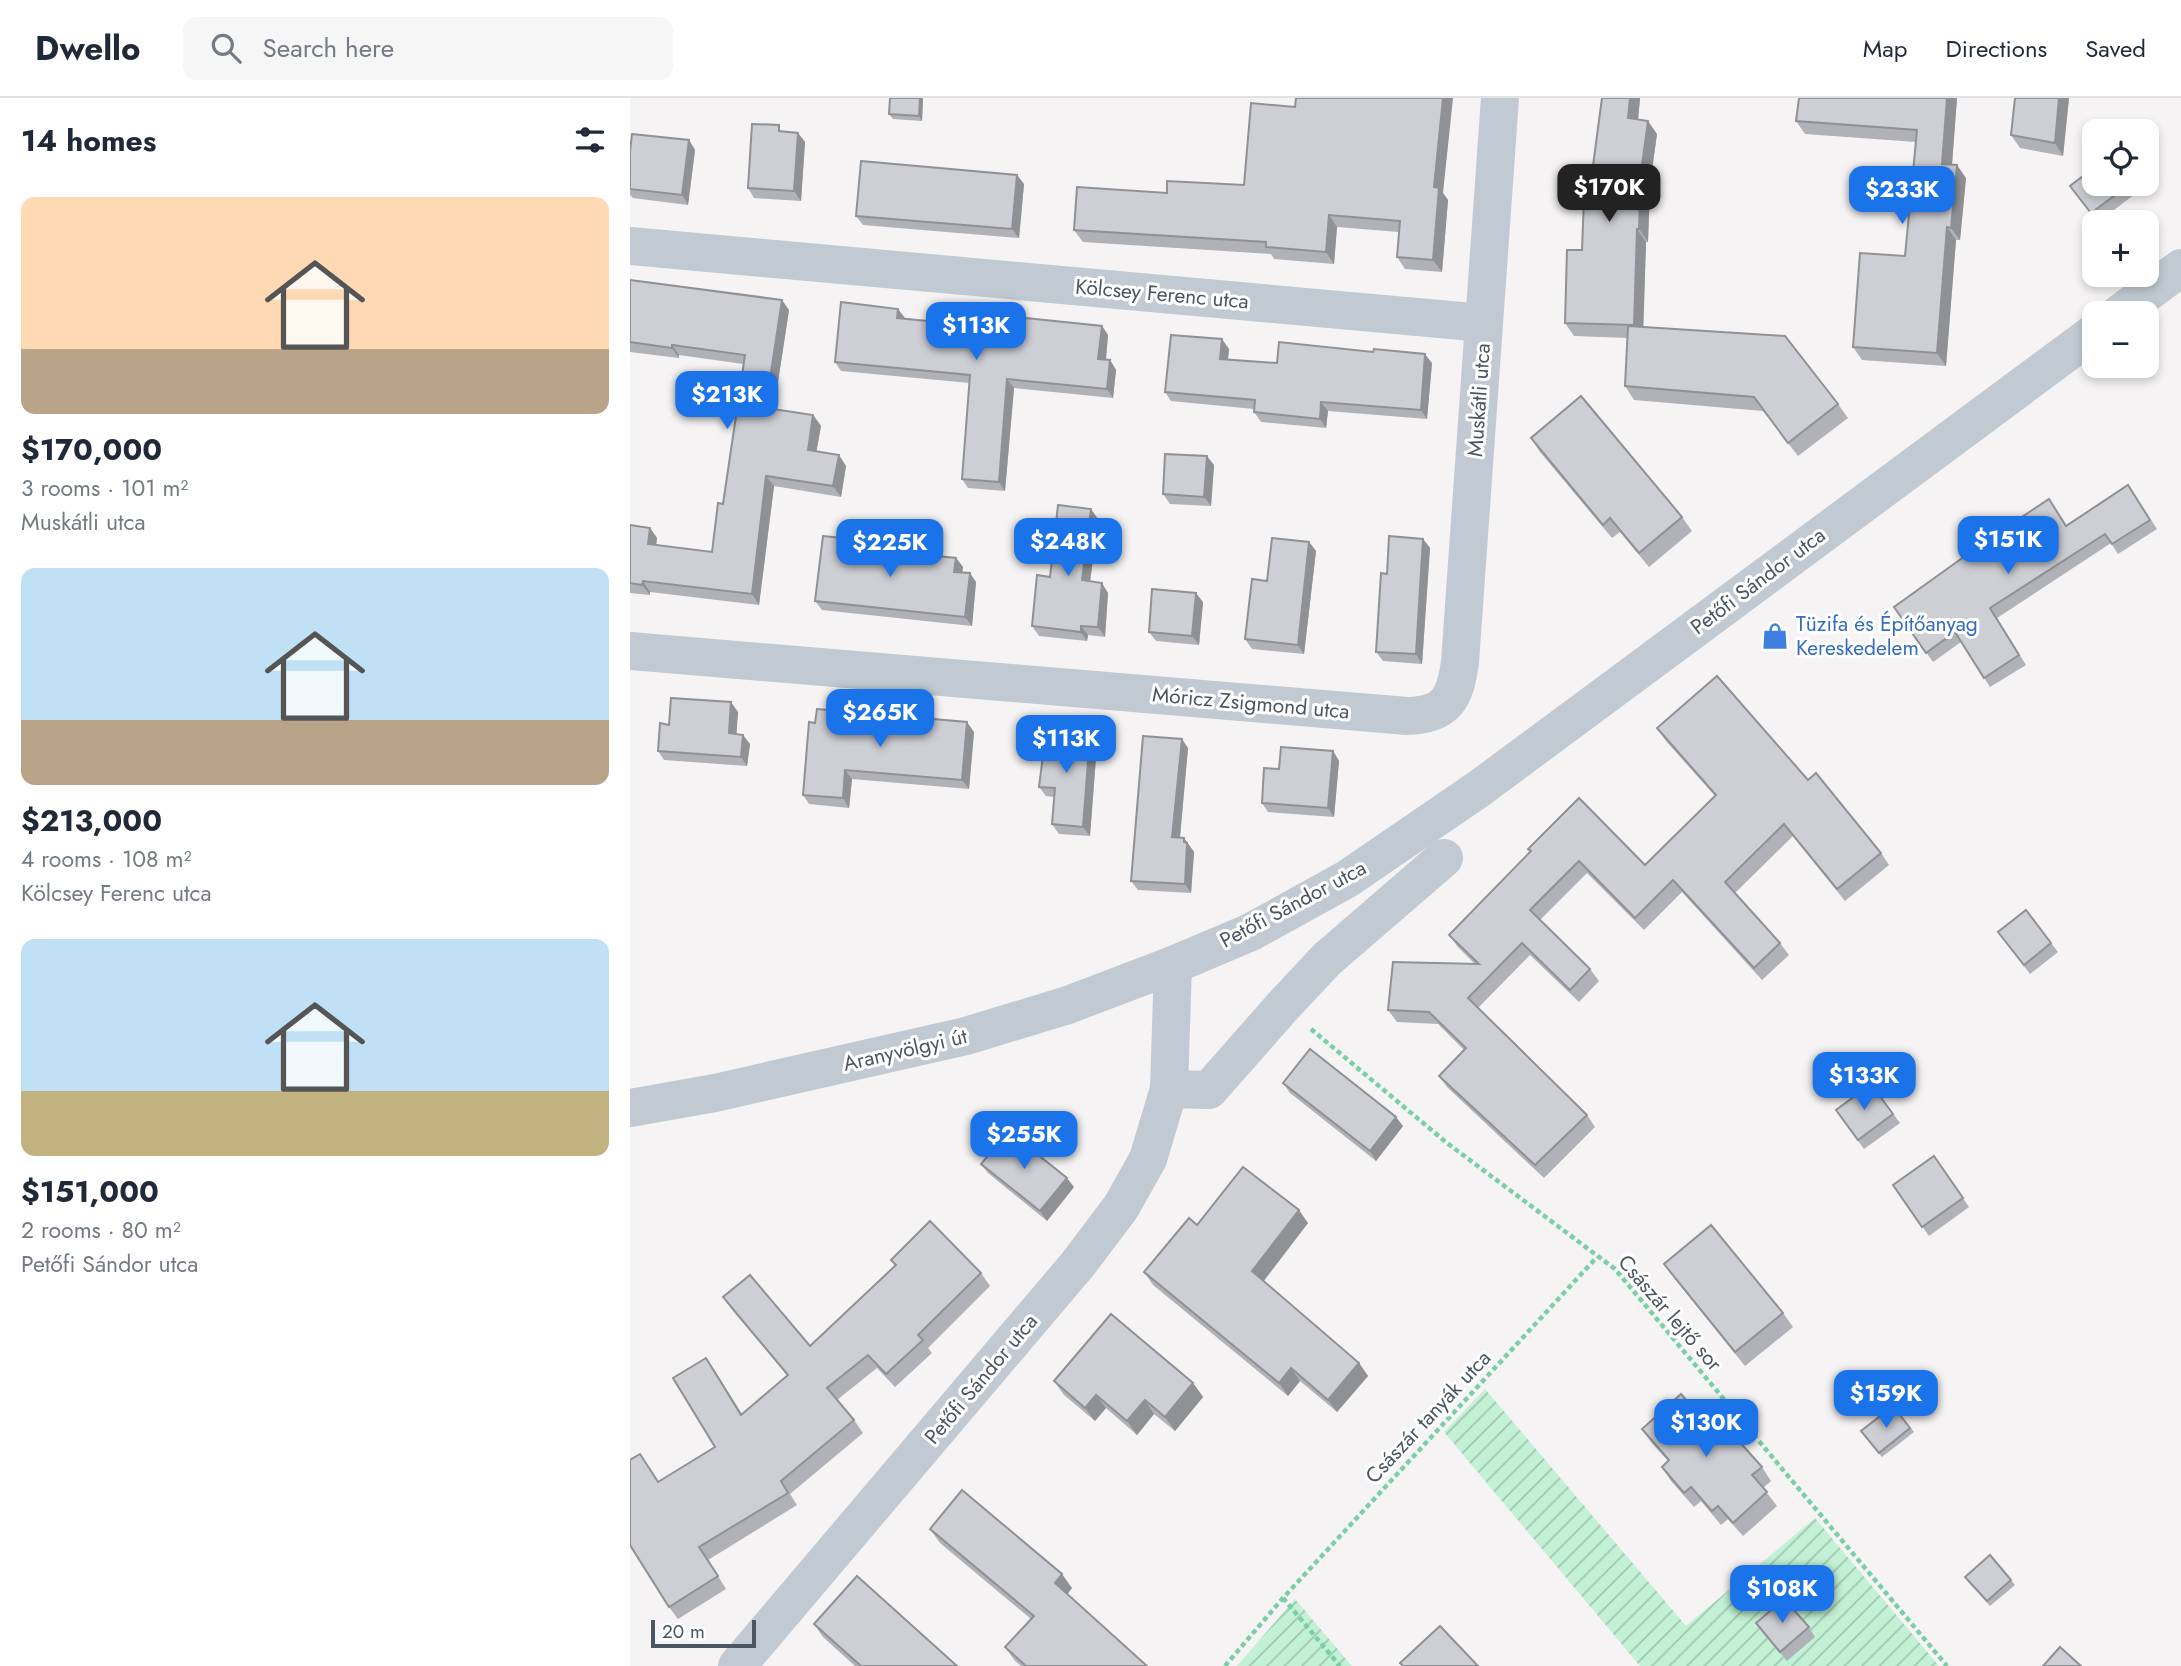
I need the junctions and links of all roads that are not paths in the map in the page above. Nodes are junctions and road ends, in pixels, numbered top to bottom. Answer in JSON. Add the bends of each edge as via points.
{"nodes":[{"id":1,"x":1500,"y":98,"type":"edge"},
{"id":2,"x":630,"y":246,"type":"edge"},
{"id":3,"x":2181,"y":268,"type":"edge"},
{"id":4,"x":2136,"y":301,"type":"edge"},
{"id":5,"x":1484,"y":323,"type":"junction"},
{"id":6,"x":2082,"y":342,"type":"edge"},
{"id":7,"x":630,"y":651,"type":"edge"},
{"id":8,"x":1449,"y":700,"type":"joint"},
{"id":9,"x":1444,"y":858,"type":"dead end"},
{"id":10,"x":1173,"y":965,"type":"junction"},
{"id":11,"x":1169,"y":1089,"type":"junction"},
{"id":12,"x":630,"y":1108,"type":"edge"},
{"id":13,"x":737,"y":1666,"type":"edge"}],
"edges":[{"from":1,"to":5,"type":"street","name":"Muskátli utca"},
{"from":2,"to":5,"type":"street","name":"Kölcsey Ferenc utca"},
{"from":3,"to":4,"type":"street"},
{"from":5,"to":8,"type":"street","name":"Muskátli utca","via":[[1460,662]]},
{"from":6,"to":10,"type":"street","name":"Petőfi Sándor utca","via":[[1436,818],[1347,879],[1251,932]]},
{"from":7,"to":8,"type":"street","name":"Móricz Zsigmond utca","via":[[1407,716],[1426,715]]},
{"from":9,"to":11,"type":"street","via":[[1327,959],[1209,1090]]},
{"from":10,"to":11,"type":"street","name":"Petőfi Sándor utca"},
{"from":10,"to":12,"type":"street","name":"Aranyvölgyi út","via":[[966,1037]]},
{"from":11,"to":13,"type":"street","name":"Petőfi Sándor utca","via":[[1148,1159],[1100,1236]]}]}
